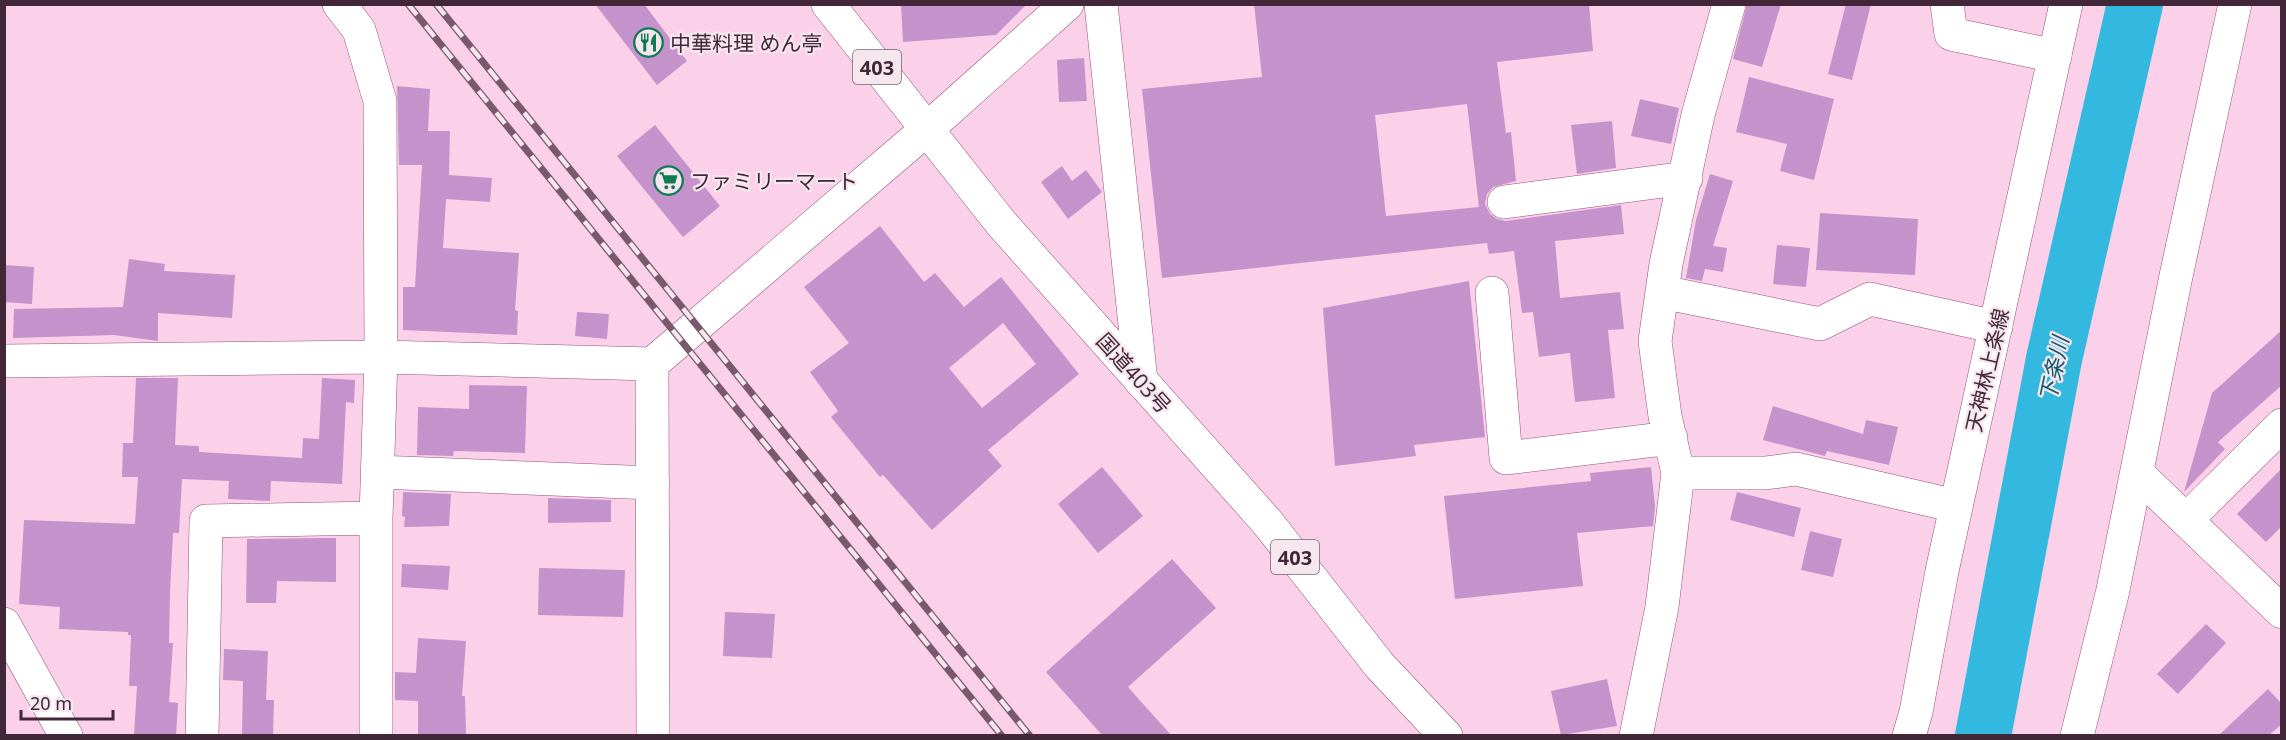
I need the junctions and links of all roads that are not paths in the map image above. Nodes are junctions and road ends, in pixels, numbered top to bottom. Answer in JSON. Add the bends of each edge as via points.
{"nodes":[{"id":1,"x":339,"y":4,"type":"edge"},
{"id":2,"x":828,"y":4,"type":"edge"},
{"id":3,"x":1067,"y":4,"type":"edge"},
{"id":4,"x":1101,"y":4,"type":"edge"},
{"id":5,"x":1729,"y":4,"type":"edge"},
{"id":6,"x":1947,"y":4,"type":"edge"},
{"id":7,"x":2066,"y":4,"type":"edge"},
{"id":8,"x":2235,"y":4,"type":"edge"},
{"id":9,"x":2055,"y":56,"type":"junction"},
{"id":10,"x":926,"y":130,"type":"junction"},
{"id":11,"x":1686,"y":178,"type":"junction"},
{"id":12,"x":1504,"y":202,"type":"dead end"},
{"id":13,"x":1662,"y":292,"type":"junction"},
{"id":14,"x":1492,"y":293,"type":"dead end"},
{"id":15,"x":1996,"y":327,"type":"junction"},
{"id":16,"x":381,"y":357,"type":"junction"},
{"id":17,"x":4,"y":361,"type":"edge"},
{"id":18,"x":652,"y":364,"type":"junction"},
{"id":19,"x":1141,"y":381,"type":"junction"},
{"id":20,"x":2282,"y":424,"type":"edge"},
{"id":21,"x":1671,"y":438,"type":"junction"},
{"id":22,"x":378,"y":472,"type":"junction"},
{"id":23,"x":1678,"y":473,"type":"junction"},
{"id":24,"x":2138,"y":474,"type":"junction"},
{"id":25,"x":653,"y":483,"type":"junction"},
{"id":26,"x":1956,"y":506,"type":"junction"},
{"id":27,"x":376,"y":518,"type":"junction"},
{"id":28,"x":2186,"y":520,"type":"junction"},
{"id":29,"x":2282,"y":612,"type":"edge"},
{"id":30,"x":4,"y":624,"type":"edge"},
{"id":31,"x":66,"y":735,"type":"edge"},
{"id":32,"x":202,"y":735,"type":"edge"},
{"id":33,"x":376,"y":735,"type":"edge"},
{"id":34,"x":653,"y":735,"type":"edge"},
{"id":35,"x":1446,"y":735,"type":"edge"},
{"id":36,"x":1636,"y":735,"type":"edge"},
{"id":37,"x":1909,"y":735,"type":"edge"},
{"id":38,"x":2077,"y":735,"type":"edge"}],
"edges":[{"from":1,"to":16,"type":"main road","via":[[359,30],[381,101]]},
{"from":2,"to":10,"type":"main road","name":"国道403号","number":"403"},
{"from":3,"to":10,"type":"main road"},
{"from":4,"to":19,"type":"main road"},
{"from":5,"to":11,"type":"main road","via":[[1698,116]]},
{"from":6,"to":9,"type":"main road","via":[[1951,34]]},
{"from":7,"to":9,"type":"main road","name":"天神林上条線"},
{"from":8,"to":24,"type":"main road","via":[[2175,276]]},
{"from":9,"to":15,"type":"main road","name":"天神林上条線"},
{"from":10,"to":18,"type":"main road"},
{"from":10,"to":19,"type":"main road","name":"国道403号","number":"403","via":[[1001,223]]},
{"from":11,"to":12,"type":"main road"},
{"from":11,"to":13,"type":"main road"},
{"from":13,"to":15,"type":"main road","via":[[1820,324],[1870,299]]},
{"from":13,"to":21,"type":"main road","via":[[1655,341]]},
{"from":14,"to":21,"type":"main road","via":[[1506,458]]},
{"from":15,"to":26,"type":"main road","name":"天神林上条線"},
{"from":16,"to":17,"type":"main road"},
{"from":16,"to":18,"type":"main road"},
{"from":16,"to":22,"type":"main road"},
{"from":18,"to":25,"type":"main road"},
{"from":19,"to":35,"type":"main road","name":"国道403号","number":"403","via":[[1267,522],[1380,666]]},
{"from":20,"to":28,"type":"main road"},
{"from":21,"to":23,"type":"main road"},
{"from":22,"to":25,"type":"main road"},
{"from":22,"to":27,"type":"main road"},
{"from":23,"to":26,"type":"main road","via":[[1796,469]]},
{"from":23,"to":36,"type":"main road","via":[[1662,607]]},
{"from":24,"to":28,"type":"main road"},
{"from":24,"to":38,"type":"main road"},
{"from":25,"to":34,"type":"main road"},
{"from":26,"to":37,"type":"main road","name":"天神林上条線"},
{"from":27,"to":32,"type":"main road","via":[[206,521]]},
{"from":27,"to":33,"type":"main road"},
{"from":28,"to":29,"type":"main road"},
{"from":30,"to":31,"type":"main road"}]}
